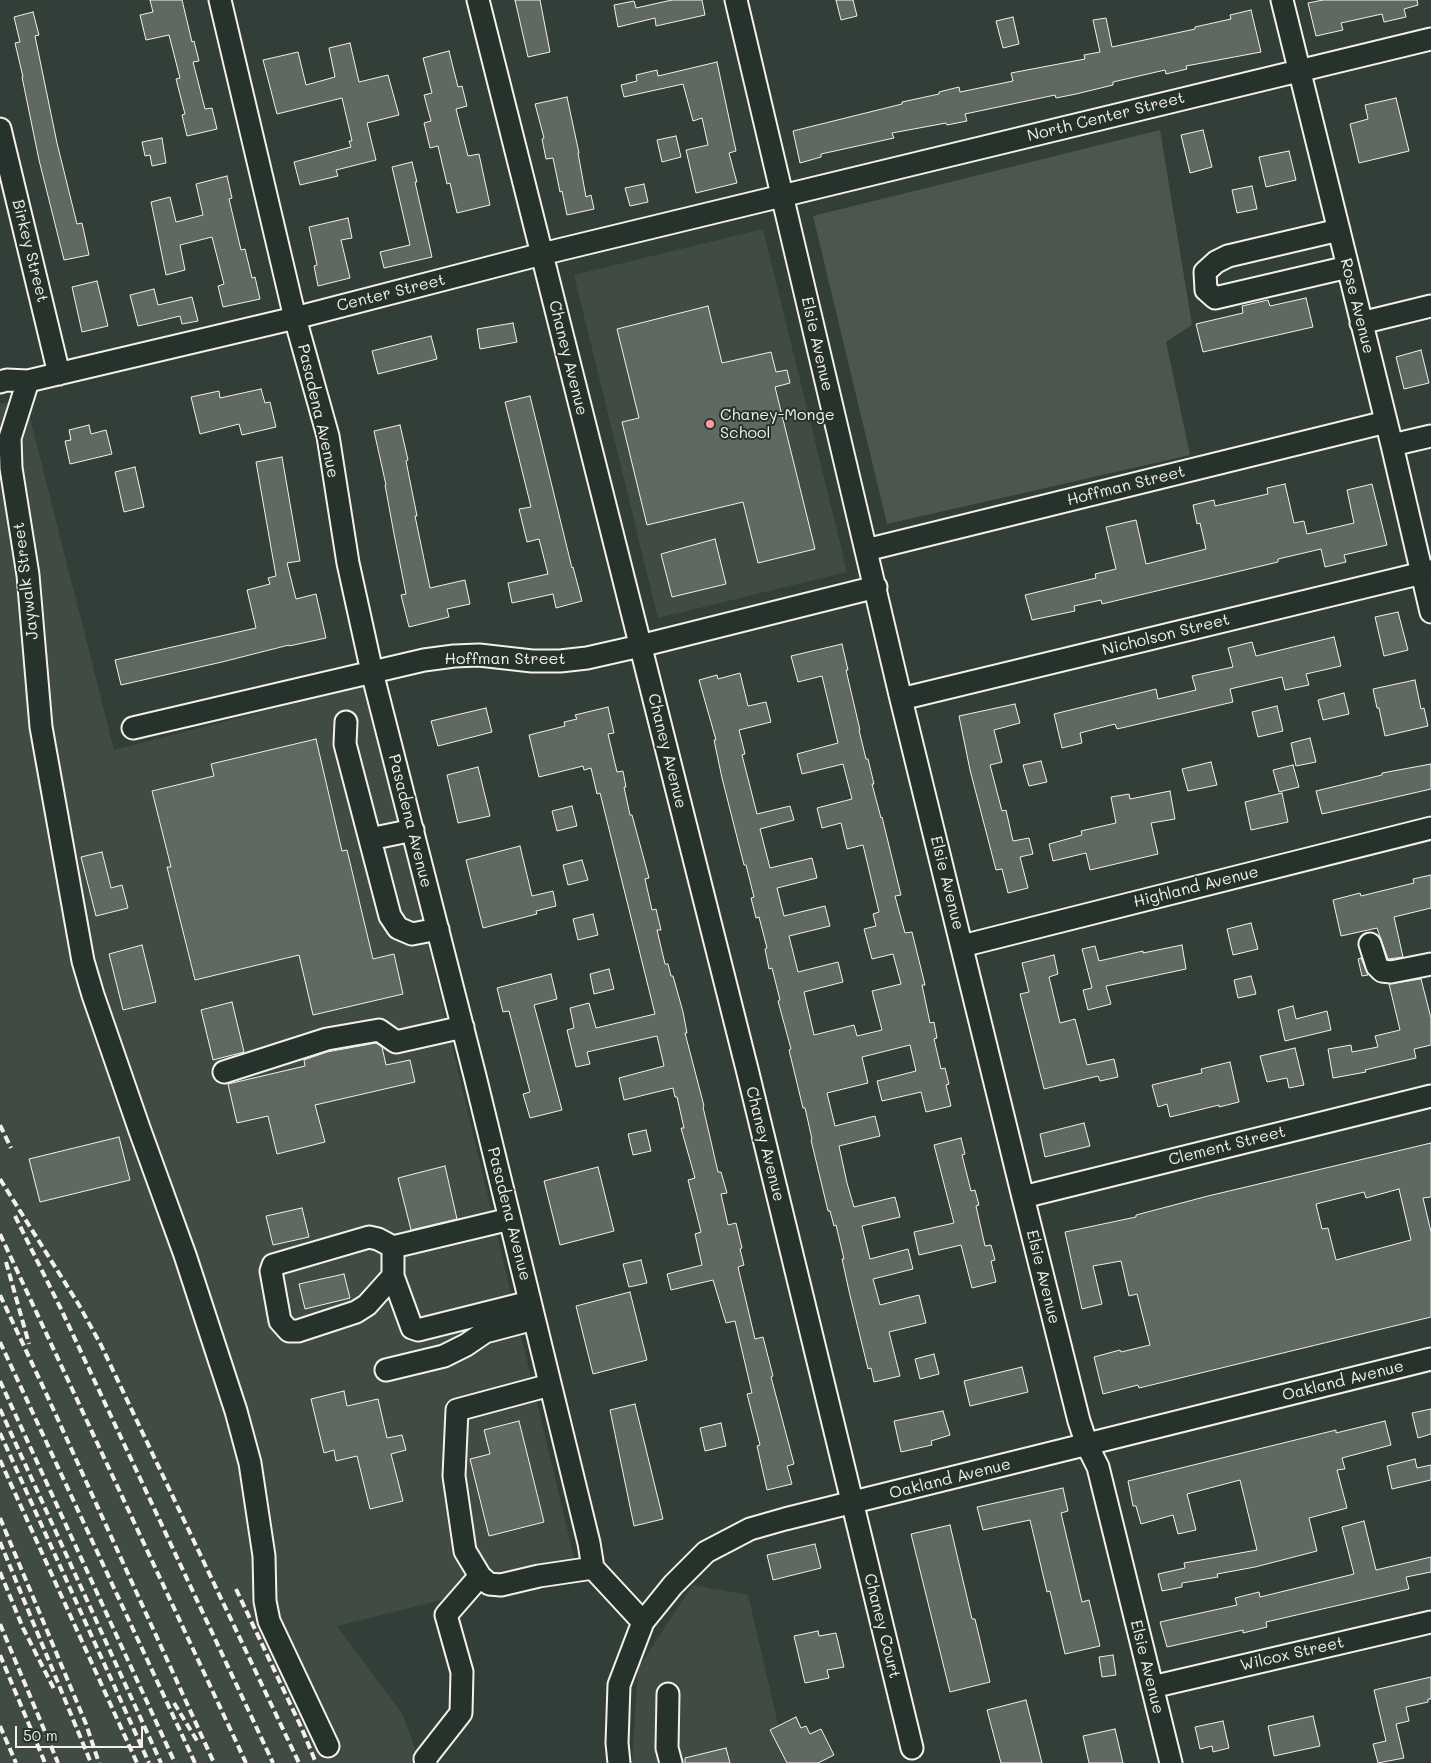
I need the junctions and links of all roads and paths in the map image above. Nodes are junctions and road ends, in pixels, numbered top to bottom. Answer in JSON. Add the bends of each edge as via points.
{"nodes":[{"id":1,"x":220,"y":0,"type":"edge"},
{"id":2,"x":478,"y":0,"type":"edge"},
{"id":3,"x":736,"y":0,"type":"edge"},
{"id":4,"x":1282,"y":0,"type":"edge"},
{"id":5,"x":1431,"y":38,"type":"edge"},
{"id":6,"x":1299,"y":71,"type":"junction"},
{"id":7,"x":0,"y":129,"type":"edge"},
{"id":8,"x":781,"y":196,"type":"junction"},
{"id":9,"x":1339,"y":230,"type":"junction"},
{"id":10,"x":542,"y":254,"type":"junction"},
{"id":11,"x":1348,"y":267,"type":"junction"},
{"id":12,"x":1431,"y":306,"type":"edge"},
{"id":13,"x":295,"y":318,"type":"junction"},
{"id":14,"x":1361,"y":323,"type":"junction"},
{"id":15,"x":59,"y":374,"type":"junction"},
{"id":16,"x":28,"y":381,"type":"junction"},
{"id":17,"x":0,"y":382,"type":"edge"},
{"id":18,"x":1386,"y":422,"type":"junction"},
{"id":19,"x":1431,"y":436,"type":"edge"},
{"id":20,"x":1392,"y":445,"type":"junction"},
{"id":21,"x":866,"y":550,"type":"junction"},
{"id":22,"x":1426,"y":572,"type":"edge"},
{"id":23,"x":876,"y":587,"type":"junction"},
{"id":24,"x":1431,"y":612,"type":"edge"},
{"id":25,"x":640,"y":646,"type":"junction"},
{"id":26,"x":372,"y":672,"type":"junction"},
{"id":27,"x":901,"y":699,"type":"junction"},
{"id":28,"x":346,"y":722,"type":"dead end"},
{"id":29,"x":133,"y":728,"type":"dead end"},
{"id":30,"x":1431,"y":828,"type":"edge"},
{"id":31,"x":413,"y":830,"type":"junction"},
{"id":32,"x":370,"y":839,"type":"junction"},
{"id":33,"x":438,"y":928,"type":"junction"},
{"id":34,"x":1370,"y":944,"type":"dead end"},
{"id":35,"x":962,"y":946,"type":"junction"},
{"id":36,"x":1431,"y":964,"type":"edge"},
{"id":37,"x":463,"y":1027,"type":"junction"},
{"id":38,"x":224,"y":1072,"type":"dead end"},
{"id":39,"x":1431,"y":1096,"type":"edge"},
{"id":40,"x":1023,"y":1197,"type":"junction"},
{"id":41,"x":510,"y":1219,"type":"junction"},
{"id":42,"x":393,"y":1248,"type":"junction"},
{"id":43,"x":393,"y":1276,"type":"junction"},
{"id":44,"x":532,"y":1310,"type":"junction"},
{"id":45,"x":1431,"y":1359,"type":"edge"},
{"id":46,"x":386,"y":1370,"type":"dead end"},
{"id":47,"x":550,"y":1385,"type":"junction"},
{"id":48,"x":1087,"y":1445,"type":"junction"},
{"id":49,"x":852,"y":1503,"type":"junction"},
{"id":50,"x":593,"y":1568,"type":"junction"},
{"id":51,"x":480,"y":1576,"type":"junction"},
{"id":52,"x":643,"y":1622,"type":"junction"},
{"id":53,"x":1431,"y":1622,"type":"edge"},
{"id":54,"x":1152,"y":1687,"type":"junction"},
{"id":55,"x":668,"y":1694,"type":"dead end"},
{"id":56,"x":328,"y":1746,"type":"dead end"},
{"id":57,"x":912,"y":1748,"type":"dead end"},
{"id":58,"x":426,"y":1763,"type":"edge"},
{"id":59,"x":619,"y":1763,"type":"edge"},
{"id":60,"x":671,"y":1763,"type":"edge"},
{"id":61,"x":1171,"y":1763,"type":"edge"}],
"edges":[{"from":1,"to":13,"type":"street","name":"Pasadena Avenue"},
{"from":2,"to":10,"type":"street","name":"Chaney Avenue"},
{"from":3,"to":8,"type":"street","name":"Elsie Avenue"},
{"from":4,"to":6,"type":"street","name":"Rose Avenue"},
{"from":5,"to":6,"type":"street","name":"North Center Street"},
{"from":6,"to":8,"type":"street","name":"North Center Street"},
{"from":6,"to":9,"type":"street","name":"Rose Avenue"},
{"from":7,"to":15,"type":"street","name":"Birkey Street"},
{"from":8,"to":10,"type":"street","name":"Center Street"},
{"from":8,"to":21,"type":"street","name":"Elsie Avenue"},
{"from":9,"to":11,"type":"street","name":"Rose Avenue"},
{"from":9,"to":11,"type":"street","via":[[1228,256],[1205,272],[1206,290],[1215,298]]},
{"from":10,"to":13,"type":"street","name":"Center Street"},
{"from":10,"to":25,"type":"street","name":"Chaney Avenue"},
{"from":11,"to":14,"type":"street","name":"Rose Avenue"},
{"from":12,"to":14,"type":"street"},
{"from":13,"to":15,"type":"street","name":"Center Street"},
{"from":13,"to":26,"type":"street","name":"Pasadena Avenue","via":[[328,436],[348,563]]},
{"from":14,"to":18,"type":"street","name":"Rose Avenue"},
{"from":15,"to":16,"type":"street","name":"Center Street"},
{"from":16,"to":17,"type":"street","name":"Center Street"},
{"from":16,"to":56,"type":"street","name":"Jaywalk Street","via":[[10,438],[10,468],[28,575],[41,727],[83,961],[186,1256],[236,1411],[248,1454],[264,1556],[264,1602],[269,1621]]},
{"from":18,"to":20,"type":"street","name":"Rose Avenue"},
{"from":18,"to":21,"type":"street","name":"Hoffman Street"},
{"from":19,"to":20,"type":"street"},
{"from":20,"to":22,"type":"street","name":"Rose Avenue"},
{"from":21,"to":23,"type":"street","name":"Elsie Avenue"},
{"from":22,"to":24,"type":"street","name":"Rose Avenue"},
{"from":22,"to":27,"type":"street","name":"Nicholson Street"},
{"from":23,"to":25,"type":"street","name":"Hoffman Street"},
{"from":23,"to":27,"type":"street","name":"Elsie Avenue"},
{"from":25,"to":26,"type":"street","name":"Hoffman Street","via":[[560,661],[454,656]]},
{"from":25,"to":49,"type":"street","name":"Chaney Avenue","via":[[747,1068]]},
{"from":26,"to":29,"type":"street","name":"Hoffman Street"},
{"from":26,"to":31,"type":"street","name":"Pasadena Avenue"},
{"from":27,"to":35,"type":"street","name":"Elsie Avenue"},
{"from":28,"to":32,"type":"street","via":[[346,744]]},
{"from":30,"to":35,"type":"street","name":"Highland Avenue"},
{"from":31,"to":32,"type":"street"},
{"from":31,"to":33,"type":"street","name":"Pasadena Avenue"},
{"from":32,"to":33,"type":"street","via":[[390,916],[398,928],[412,934]]},
{"from":33,"to":37,"type":"street","name":"Pasadena Avenue"},
{"from":34,"to":36,"type":"street","via":[[1376,966],[1382,971]]},
{"from":35,"to":40,"type":"street","name":"Elsie Avenue"},
{"from":37,"to":38,"type":"street","via":[[396,1042],[379,1030],[327,1039]]},
{"from":37,"to":41,"type":"street","name":"Pasadena Avenue"},
{"from":39,"to":40,"type":"street","name":"Clement Street"},
{"from":40,"to":48,"type":"street","name":"Elsie Avenue"},
{"from":41,"to":42,"type":"street"},
{"from":41,"to":44,"type":"street","name":"Pasadena Avenue"},
{"from":42,"to":43,"type":"street"},
{"from":42,"to":43,"type":"street","via":[[369,1237],[278,1262],[271,1271],[280,1321],[289,1331],[356,1312],[367,1305]]},
{"from":43,"to":44,"type":"street","via":[[412,1328],[418,1330]]},
{"from":44,"to":46,"type":"street","via":[[444,1356]]},
{"from":44,"to":47,"type":"street","name":"Pasadena Avenue"},
{"from":45,"to":48,"type":"street","name":"Oakland Avenue"},
{"from":47,"to":50,"type":"street","name":"Pasadena Avenue"},
{"from":47,"to":51,"type":"street","via":[[456,1410],[454,1476],[465,1551]]},
{"from":48,"to":49,"type":"street","name":"Oakland Avenue"},
{"from":48,"to":54,"type":"street","name":"Elsie Avenue","via":[[1098,1467]]},
{"from":49,"to":52,"type":"street","name":"Oakland Avenue","via":[[750,1529],[706,1552],[672,1585]]},
{"from":49,"to":57,"type":"street","name":"Chaney Court"},
{"from":50,"to":51,"type":"street","via":[[501,1585],[489,1584]]},
{"from":50,"to":52,"type":"street"},
{"from":51,"to":58,"type":"street","via":[[446,1614],[462,1672],[461,1713],[425,1758]]},
{"from":52,"to":59,"type":"street","name":"Oakland Avenue","via":[[619,1685]]},
{"from":53,"to":54,"type":"street","name":"Wilcox Street"},
{"from":54,"to":61,"type":"street","name":"Elsie Avenue"},
{"from":55,"to":60,"type":"street","via":[[667,1748]]}]}
